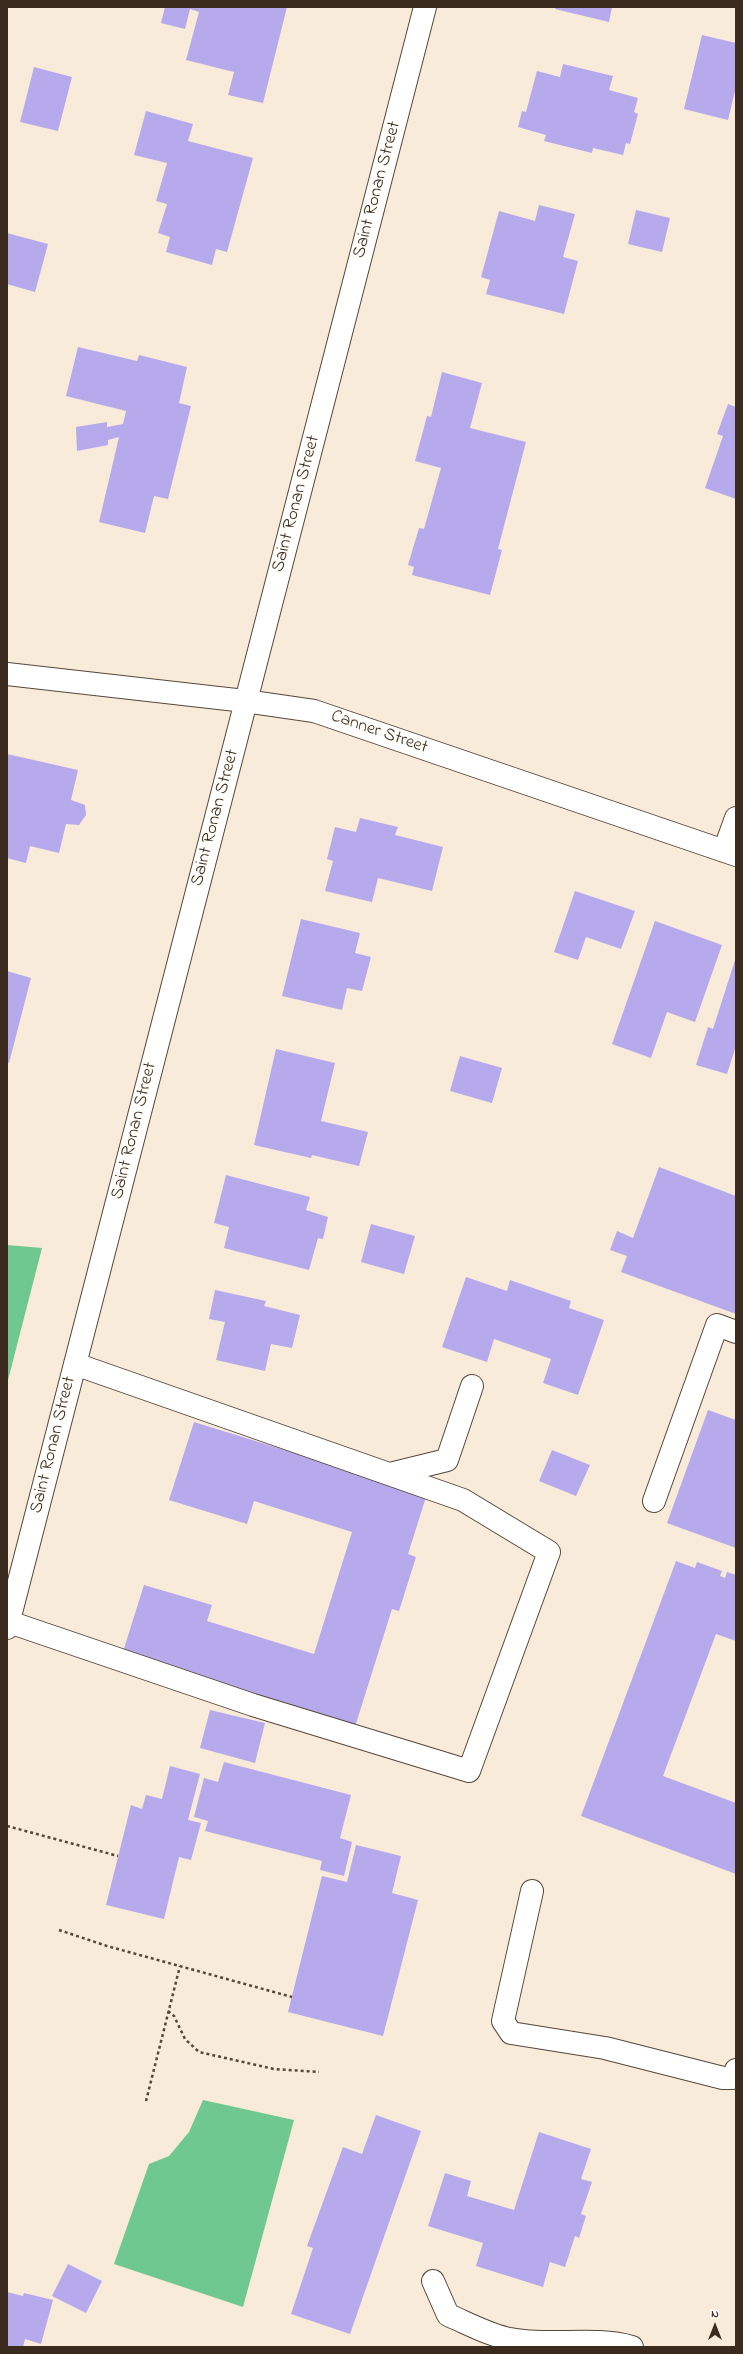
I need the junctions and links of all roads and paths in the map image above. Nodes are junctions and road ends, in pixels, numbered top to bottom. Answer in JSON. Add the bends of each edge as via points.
{"nodes":[{"id":1,"x":425,"y":7,"type":"edge"},
{"id":2,"x":7,"y":674,"type":"edge"},
{"id":3,"x":246,"y":701,"type":"junction"},
{"id":4,"x":736,"y":818,"type":"edge"},
{"id":5,"x":730,"y":853,"type":"edge"},
{"id":6,"x":736,"y":1332,"type":"edge"},
{"id":7,"x":75,"y":1364,"type":"junction"},
{"id":8,"x":472,"y":1386,"type":"dead end"},
{"id":9,"x":390,"y":1474,"type":"junction"},
{"id":10,"x":654,"y":1501,"type":"dead end"},
{"id":11,"x":8,"y":1625,"type":"edge"},
{"id":12,"x":7,"y":1826,"type":"edge"},
{"id":13,"x":118,"y":1856,"type":"dead end"},
{"id":14,"x":532,"y":1891,"type":"dead end"},
{"id":15,"x":59,"y":1930,"type":"dead end"},
{"id":16,"x":180,"y":1966,"type":"junction"},
{"id":17,"x":292,"y":1997,"type":"dead end"},
{"id":18,"x":168,"y":2011,"type":"junction"},
{"id":19,"x":736,"y":2070,"type":"edge"},
{"id":20,"x":319,"y":2072,"type":"dead end"},
{"id":21,"x":146,"y":2101,"type":"dead end"},
{"id":22,"x":433,"y":2281,"type":"dead end"},
{"id":23,"x":632,"y":2347,"type":"edge"}],
"edges":[{"from":1,"to":3,"type":"street","name":"Saint Ronan Street"},
{"from":2,"to":3,"type":"street","name":"Canner Street"},
{"from":3,"to":5,"type":"street","name":"Canner Street","via":[[314,711]]},
{"from":3,"to":7,"type":"street","name":"Saint Ronan Street"},
{"from":4,"to":5,"type":"street"},
{"from":6,"to":10,"type":"street","via":[[717,1325]]},
{"from":7,"to":9,"type":"street"},
{"from":7,"to":11,"type":"street","name":"Saint Ronan Street"},
{"from":8,"to":9,"type":"street","via":[[447,1460]]},
{"from":9,"to":11,"type":"street","via":[[463,1500],[549,1552],[469,1771],[253,1705]]},
{"from":12,"to":13,"type":"path"},
{"from":14,"to":19,"type":"street","via":[[503,2021],[511,2033],[605,2048],[723,2078],[733,2078]]},
{"from":15,"to":16,"type":"path"},
{"from":16,"to":17,"type":"path"},
{"from":16,"to":18,"type":"path"},
{"from":18,"to":20,"type":"path","via":[[174,2016],[185,2039],[199,2052],[274,2069]]},
{"from":18,"to":21,"type":"path"},
{"from":22,"to":23,"type":"street","via":[[448,2315],[510,2339],[553,2343],[619,2343]]}]}
